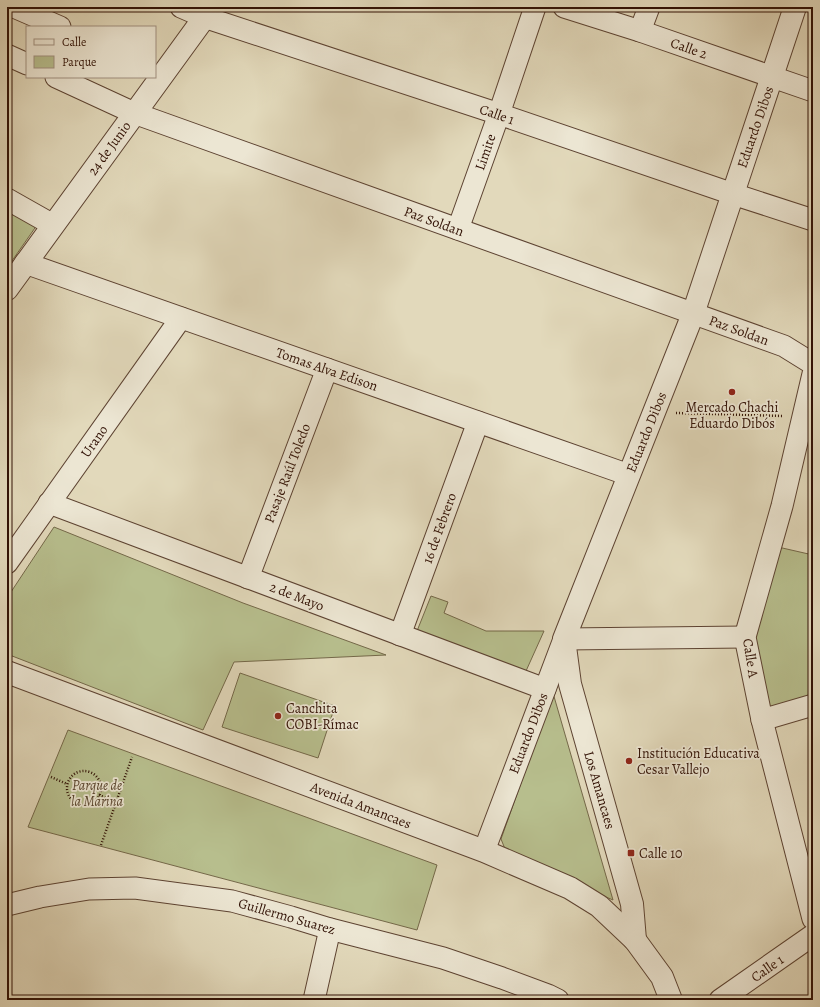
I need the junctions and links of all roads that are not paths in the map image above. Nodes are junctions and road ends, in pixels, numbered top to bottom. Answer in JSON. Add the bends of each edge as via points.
{"nodes":[{"id":1,"x":14,"y":7,"type":"edge"},
{"id":2,"x":181,"y":7,"type":"edge"},
{"id":3,"x":535,"y":7,"type":"edge"},
{"id":4,"x":564,"y":7,"type":"edge"},
{"id":5,"x":649,"y":7,"type":"edge"},
{"id":6,"x":795,"y":7,"type":"edge"},
{"id":7,"x":208,"y":12,"type":"edge"},
{"id":8,"x":58,"y":26,"type":"edge"},
{"id":9,"x":640,"y":31,"type":"junction"},
{"id":10,"x":7,"y":55,"type":"edge"},
{"id":11,"x":26,"y":64,"type":"edge"},
{"id":12,"x":160,"y":70,"type":"edge"},
{"id":13,"x":772,"y":77,"type":"junction"},
{"id":14,"x":58,"y":78,"type":"edge"},
{"id":15,"x":155,"y":78,"type":"edge"},
{"id":16,"x":813,"y":91,"type":"edge"},
{"id":17,"x":134,"y":113,"type":"junction"},
{"id":18,"x":499,"y":114,"type":"junction"},
{"id":19,"x":733,"y":194,"type":"junction"},
{"id":20,"x":7,"y":199,"type":"edge"},
{"id":21,"x":813,"y":220,"type":"edge"},
{"id":22,"x":53,"y":225,"type":"junction"},
{"id":23,"x":458,"y":229,"type":"junction"},
{"id":24,"x":25,"y":263,"type":"junction"},
{"id":25,"x":7,"y":289,"type":"edge"},
{"id":26,"x":693,"y":314,"type":"junction"},
{"id":27,"x":181,"y":318,"type":"junction"},
{"id":28,"x":813,"y":364,"type":"edge"},
{"id":29,"x":327,"y":369,"type":"junction"},
{"id":30,"x":813,"y":374,"type":"edge"},
{"id":31,"x":478,"y":422,"type":"junction"},
{"id":32,"x":629,"y":475,"type":"junction"},
{"id":33,"x":49,"y":503,"type":"junction"},
{"id":34,"x":7,"y":563,"type":"edge"},
{"id":35,"x":248,"y":578,"type":"junction"},
{"id":36,"x":400,"y":635,"type":"junction"},
{"id":37,"x":745,"y":637,"type":"junction"},
{"id":38,"x":564,"y":639,"type":"junction"},
{"id":39,"x":7,"y":672,"type":"edge"},
{"id":40,"x":545,"y":690,"type":"junction"},
{"id":41,"x":813,"y":705,"type":"edge"},
{"id":42,"x":762,"y":720,"type":"junction"},
{"id":43,"x":484,"y":851,"type":"junction"},
{"id":44,"x":7,"y":905,"type":"edge"},
{"id":45,"x":813,"y":919,"type":"edge"},
{"id":46,"x":330,"y":929,"type":"junction"},
{"id":47,"x":813,"y":935,"type":"edge"},
{"id":48,"x":635,"y":940,"type":"junction"},
{"id":49,"x":314,"y":1000,"type":"edge"},
{"id":50,"x":558,"y":1000,"type":"edge"},
{"id":51,"x":671,"y":1000,"type":"edge"},
{"id":52,"x":720,"y":1000,"type":"edge"}],
"edges":[{"from":1,"to":8,"type":"street"},
{"from":2,"to":7,"type":"street","name":"Calle 1"},
{"from":3,"to":18,"type":"street","name":"Limite"},
{"from":4,"to":9,"type":"street","name":"Calle 2"},
{"from":5,"to":9,"type":"street"},
{"from":6,"to":13,"type":"street","name":"Eduardo Dibos"},
{"from":7,"to":12,"type":"street","name":"24 de Junio"},
{"from":7,"to":18,"type":"street","name":"Calle 1"},
{"from":9,"to":13,"type":"street","name":"Calle 2"},
{"from":10,"to":11,"type":"street"},
{"from":13,"to":16,"type":"street","name":"Calle 2"},
{"from":13,"to":19,"type":"street","name":"Eduardo Dibos"},
{"from":14,"to":17,"type":"street","name":"Paz Soldan"},
{"from":15,"to":17,"type":"street","name":"24 de Junio"},
{"from":17,"to":22,"type":"street","name":"24 de Junio"},
{"from":17,"to":23,"type":"street","name":"Paz Soldan"},
{"from":18,"to":19,"type":"street","name":"Calle 1"},
{"from":18,"to":23,"type":"street","name":"Limite"},
{"from":19,"to":21,"type":"street","name":"Calle 1"},
{"from":19,"to":26,"type":"street","name":"Eduardo Dibos"},
{"from":20,"to":22,"type":"street"},
{"from":22,"to":24,"type":"street","name":"24 de Junio"},
{"from":23,"to":26,"type":"street","name":"Paz Soldan"},
{"from":24,"to":25,"type":"street","name":"24 de Junio"},
{"from":24,"to":27,"type":"street","name":"Tomas Alva Edison"},
{"from":26,"to":28,"type":"street","name":"Paz Soldan","via":[[784,346]]},
{"from":26,"to":32,"type":"street","name":"Eduardo Dibos"},
{"from":27,"to":29,"type":"street","name":"Tomas Alva Edison"},
{"from":27,"to":33,"type":"street","name":"Urano"},
{"from":29,"to":31,"type":"street","name":"Tomas Alva Edison"},
{"from":29,"to":35,"type":"street","name":"Pasaje Raúl Toledo"},
{"from":30,"to":37,"type":"street","name":"Calle A","via":[[782,506]]},
{"from":31,"to":32,"type":"street","name":"Tomas Alva Edison"},
{"from":31,"to":36,"type":"street","name":"16 de Febrero"},
{"from":32,"to":38,"type":"street","name":"Eduardo Dibos"},
{"from":33,"to":34,"type":"street","name":"Urano"},
{"from":33,"to":35,"type":"street","name":"2 de Mayo"},
{"from":35,"to":36,"type":"street","name":"2 de Mayo"},
{"from":36,"to":40,"type":"street","name":"2 de Mayo"},
{"from":37,"to":38,"type":"street"},
{"from":37,"to":42,"type":"street","name":"Calle A"},
{"from":38,"to":40,"type":"street","name":"Eduardo Dibos"},
{"from":38,"to":48,"type":"street","name":"Los Amancaes","via":[[570,684],[632,904]]},
{"from":39,"to":43,"type":"street","name":"Avenida Amancaes"},
{"from":40,"to":43,"type":"street","name":"Eduardo Dibos"},
{"from":41,"to":42,"type":"street"},
{"from":42,"to":45,"type":"street","name":"Calle A"},
{"from":43,"to":48,"type":"street","name":"Avenida Amancaes","via":[[570,888],[599,906]]},
{"from":44,"to":46,"type":"street","name":"Guillermo Suarez","via":[[89,889],[135,888],[232,901]]},
{"from":46,"to":49,"type":"street"},
{"from":46,"to":50,"type":"street","name":"Guillermo Suarez","via":[[443,958]]},
{"from":47,"to":52,"type":"street","name":"Calle 1"},
{"from":48,"to":51,"type":"street","name":"Avenida Amancaes","via":[[662,977]]}]}
